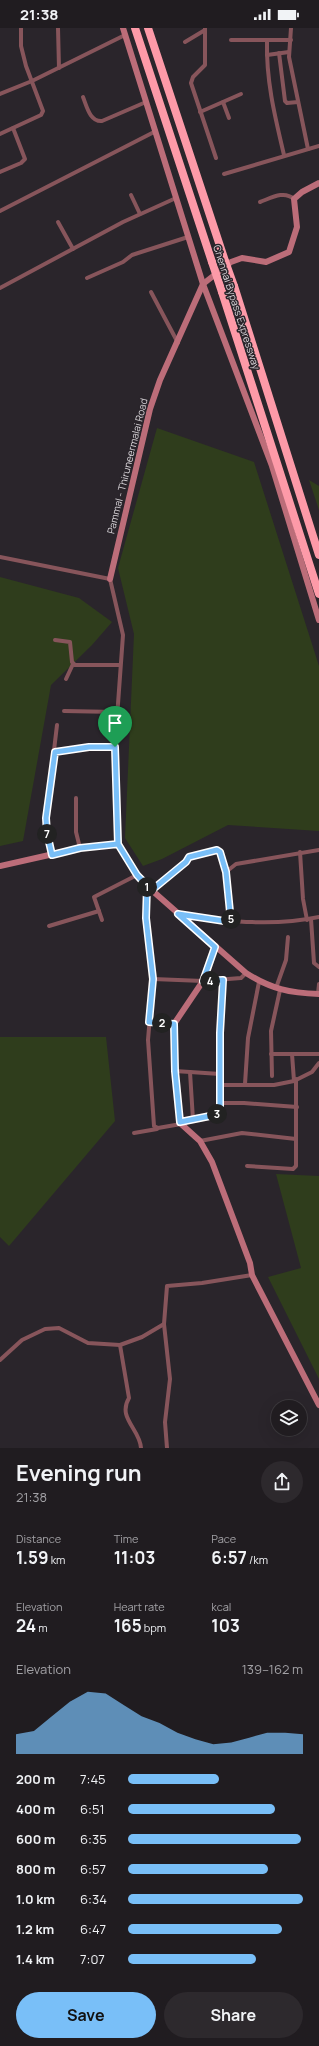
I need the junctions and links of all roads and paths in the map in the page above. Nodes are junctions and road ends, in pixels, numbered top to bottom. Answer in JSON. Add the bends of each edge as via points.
{"nodes":[{"id":1,"x":21,"y":28,"type":"edge"},
{"id":2,"x":58,"y":28,"type":"edge"},
{"id":3,"x":123,"y":28,"type":"edge"},
{"id":4,"x":135,"y":28,"type":"edge"},
{"id":5,"x":148,"y":28,"type":"edge"},
{"id":6,"x":291,"y":28,"type":"edge"},
{"id":7,"x":205,"y":29,"type":"edge"},
{"id":8,"x":125,"y":35,"type":"junction"},
{"id":9,"x":231,"y":40,"type":"dead end"},
{"id":10,"x":291,"y":40,"type":"junction"},
{"id":11,"x":267,"y":41,"type":"junction"},
{"id":12,"x":185,"y":42,"type":"dead end"},
{"id":13,"x":289,"y":52,"type":"junction"},
{"id":14,"x":279,"y":53,"type":"junction"},
{"id":15,"x":267,"y":55,"type":"junction"},
{"id":16,"x":59,"y":68,"type":"junction"},
{"id":17,"x":32,"y":81,"type":"junction"},
{"id":18,"x":0,"y":94,"type":"edge"},
{"id":19,"x":241,"y":94,"type":"dead end"},
{"id":20,"x":83,"y":97,"type":"dead end"},
{"id":21,"x":146,"y":102,"type":"junction"},
{"id":22,"x":223,"y":102,"type":"junction"},
{"id":23,"x":298,"y":102,"type":"junction"},
{"id":24,"x":200,"y":112,"type":"junction"},
{"id":25,"x":229,"y":118,"type":"dead end"},
{"id":26,"x":13,"y":128,"type":"junction"},
{"id":27,"x":156,"y":131,"type":"junction"},
{"id":28,"x":0,"y":134,"type":"edge"},
{"id":29,"x":319,"y":146,"type":"edge"},
{"id":30,"x":308,"y":150,"type":"junction"},
{"id":31,"x":284,"y":155,"type":"junction"},
{"id":32,"x":216,"y":158,"type":"dead end"},
{"id":33,"x":0,"y":172,"type":"edge"},
{"id":34,"x":224,"y":174,"type":"dead end"},
{"id":35,"x":319,"y":183,"type":"edge"},
{"id":36,"x":131,"y":195,"type":"dead end"},
{"id":37,"x":176,"y":198,"type":"junction"},
{"id":38,"x":294,"y":199,"type":"junction"},
{"id":39,"x":260,"y":202,"type":"dead end"},
{"id":40,"x":0,"y":211,"type":"edge"},
{"id":41,"x":140,"y":214,"type":"junction"},
{"id":42,"x":58,"y":222,"type":"dead end"},
{"id":43,"x":188,"y":237,"type":"junction"},
{"id":44,"x":72,"y":249,"type":"junction"},
{"id":45,"x":87,"y":278,"type":"dead end"},
{"id":46,"x":0,"y":282,"type":"edge"},
{"id":47,"x":203,"y":284,"type":"junction"},
{"id":48,"x":1,"y":287,"type":"edge"},
{"id":49,"x":151,"y":292,"type":"dead end"},
{"id":50,"x":178,"y":343,"type":"junction"},
{"id":51,"x":262,"y":429,"type":"junction"},
{"id":52,"x":275,"y":467,"type":"junction"},
{"id":53,"x":319,"y":555,"type":"edge"},
{"id":54,"x":0,"y":557,"type":"edge"},
{"id":55,"x":110,"y":579,"type":"junction"},
{"id":56,"x":319,"y":594,"type":"edge"},
{"id":57,"x":319,"y":620,"type":"edge"},
{"id":58,"x":56,"y":640,"type":"dead end"},
{"id":59,"x":73,"y":664,"type":"junction"},
{"id":60,"x":120,"y":665,"type":"junction"},
{"id":61,"x":66,"y":679,"type":"dead end"},
{"id":62,"x":64,"y":711,"type":"dead end"},
{"id":63,"x":117,"y":712,"type":"junction"},
{"id":64,"x":58,"y":725,"type":"dead end"},
{"id":65,"x":115,"y":747,"type":"junction"},
{"id":66,"x":55,"y":752,"type":"junction"},
{"id":67,"x":76,"y":798,"type":"dead end"},
{"id":68,"x":118,"y":844,"type":"junction"},
{"id":69,"x":80,"y":848,"type":"junction"},
{"id":70,"x":319,"y":850,"type":"edge"},
{"id":71,"x":300,"y":852,"type":"junction"},
{"id":72,"x":52,"y":855,"type":"junction"},
{"id":73,"x":0,"y":866,"type":"edge"},
{"id":74,"x":226,"y":872,"type":"junction"},
{"id":75,"x":137,"y":875,"type":"junction"},
{"id":76,"x":147,"y":886,"type":"junction"},
{"id":77,"x":152,"y":890,"type":"junction"},
{"id":78,"x":99,"y":910,"type":"junction"},
{"id":79,"x":178,"y":914,"type":"junction"},
{"id":80,"x":319,"y":917,"type":"edge"},
{"id":81,"x":309,"y":919,"type":"junction"},
{"id":82,"x":102,"y":920,"type":"dead end"},
{"id":83,"x":231,"y":922,"type":"junction"},
{"id":84,"x":49,"y":926,"type":"dead end"},
{"id":85,"x":288,"y":937,"type":"dead end"},
{"id":86,"x":215,"y":947,"type":"junction"},
{"id":87,"x":319,"y":967,"type":"edge"},
{"id":88,"x":246,"y":973,"type":"junction"},
{"id":89,"x":153,"y":979,"type":"junction"},
{"id":90,"x":223,"y":980,"type":"junction"},
{"id":91,"x":203,"y":981,"type":"junction"},
{"id":92,"x":259,"y":982,"type":"junction"},
{"id":93,"x":319,"y":984,"type":"edge"},
{"id":94,"x":278,"y":989,"type":"junction"},
{"id":95,"x":318,"y":994,"type":"edge"},
{"id":96,"x":149,"y":1022,"type":"junction"},
{"id":97,"x":174,"y":1024,"type":"junction"},
{"id":98,"x":271,"y":1054,"type":"junction"},
{"id":99,"x":292,"y":1054,"type":"junction"},
{"id":100,"x":319,"y":1054,"type":"edge"},
{"id":101,"x":319,"y":1063,"type":"edge"},
{"id":102,"x":175,"y":1071,"type":"junction"},
{"id":103,"x":190,"y":1072,"type":"junction"},
{"id":104,"x":220,"y":1074,"type":"junction"},
{"id":105,"x":272,"y":1076,"type":"dead end"},
{"id":106,"x":295,"y":1080,"type":"junction"},
{"id":107,"x":245,"y":1084,"type":"junction"},
{"id":108,"x":220,"y":1085,"type":"junction"},
{"id":109,"x":220,"y":1103,"type":"junction"},
{"id":110,"x":297,"y":1107,"type":"junction"},
{"id":111,"x":193,"y":1120,"type":"junction"},
{"id":112,"x":181,"y":1123,"type":"junction"},
{"id":113,"x":158,"y":1128,"type":"junction"},
{"id":114,"x":134,"y":1133,"type":"dead end"},
{"id":115,"x":296,"y":1139,"type":"junction"},
{"id":116,"x":200,"y":1141,"type":"junction"},
{"id":117,"x":247,"y":1166,"type":"dead end"},
{"id":118,"x":252,"y":1275,"type":"junction"},
{"id":119,"x":164,"y":1324,"type":"junction"},
{"id":120,"x":120,"y":1345,"type":"junction"},
{"id":121,"x":0,"y":1360,"type":"edge"},
{"id":122,"x":319,"y":1405,"type":"edge"},
{"id":123,"x":141,"y":1448,"type":"edge"},
{"id":124,"x":167,"y":1448,"type":"edge"}],
"edges":[{"from":1,"to":17,"type":"street","via":[[21,46]]},
{"from":2,"to":16,"type":"street"},
{"from":3,"to":8,"type":"street"},
{"from":4,"to":51,"type":"highway","name":"Chennai Bypass Expressway","bridge":true,"via":[[222,292]]},
{"from":5,"to":53,"type":"highway","name":"Chennai Bypass Expressway","bridge":true,"via":[[234,286]]},
{"from":6,"to":10,"type":"street"},
{"from":7,"to":12,"type":"street"},
{"from":7,"to":24,"type":"street","via":[[206,66],[191,80]]},
{"from":8,"to":16,"type":"street"},
{"from":8,"to":21,"type":"street"},
{"from":9,"to":11,"type":"street"},
{"from":10,"to":11,"type":"street"},
{"from":10,"to":13,"type":"street"},
{"from":11,"to":15,"type":"street"},
{"from":13,"to":14,"type":"street"},
{"from":13,"to":23,"type":"street"},
{"from":14,"to":15,"type":"street"},
{"from":14,"to":23,"type":"street","via":[[285,101]]},
{"from":15,"to":31,"type":"street","via":[[273,110]]},
{"from":16,"to":17,"type":"street"},
{"from":17,"to":18,"type":"street"},
{"from":17,"to":26,"type":"street","via":[[43,111],[41,115]]},
{"from":19,"to":22,"type":"street"},
{"from":20,"to":21,"type":"street","via":[[93,119],[97,122]]},
{"from":21,"to":27,"type":"street"},
{"from":22,"to":24,"type":"street"},
{"from":22,"to":25,"type":"street"},
{"from":23,"to":30,"type":"street"},
{"from":24,"to":32,"type":"street"},
{"from":26,"to":28,"type":"street"},
{"from":26,"to":33,"type":"street","via":[[25,159]]},
{"from":27,"to":37,"type":"street"},
{"from":27,"to":40,"type":"street"},
{"from":29,"to":30,"type":"street"},
{"from":30,"to":31,"type":"street"},
{"from":31,"to":34,"type":"street"},
{"from":35,"to":38,"type":"street"},
{"from":36,"to":41,"type":"street"},
{"from":37,"to":41,"type":"street"},
{"from":37,"to":43,"type":"street"},
{"from":38,"to":39,"type":"street","via":[[285,194]]},
{"from":38,"to":47,"type":"street","name":"Pammal - Thiruneermalai Road","via":[[297,227],[289,252],[266,262],[242,258],[231,262]]},
{"from":41,"to":44,"type":"street"},
{"from":42,"to":44,"type":"street"},
{"from":43,"to":45,"type":"street","via":[[132,255],[123,262]]},
{"from":43,"to":47,"type":"street"},
{"from":44,"to":48,"type":"street"},
{"from":46,"to":48,"type":"street"},
{"from":47,"to":50,"type":"street","name":"Pammal - Thiruneermalai Road"},
{"from":47,"to":51,"type":"street"},
{"from":49,"to":50,"type":"street"},
{"from":50,"to":55,"type":"street","name":"Pammal - Thiruneermalai Road","via":[[150,408]]},
{"from":51,"to":52,"type":"highway","name":"Chennai Bypass Expressway"},
{"from":52,"to":56,"type":"highway","name":"Chennai Bypass Expressway"},
{"from":52,"to":57,"type":"street"},
{"from":54,"to":55,"type":"street"},
{"from":55,"to":60,"type":"street","via":[[123,635]]},
{"from":58,"to":59,"type":"street","via":[[70,642]]},
{"from":59,"to":60,"type":"street"},
{"from":59,"to":61,"type":"street"},
{"from":60,"to":63,"type":"street"},
{"from":62,"to":63,"type":"street"},
{"from":63,"to":65,"type":"street"},
{"from":64,"to":66,"type":"street"},
{"from":65,"to":66,"type":"street","via":[[89,747]]},
{"from":65,"to":68,"type":"street"},
{"from":66,"to":72,"type":"street","via":[[46,818]]},
{"from":67,"to":69,"type":"street","via":[[76,832]]},
{"from":68,"to":69,"type":"street"},
{"from":68,"to":75,"type":"street"},
{"from":69,"to":72,"type":"street"},
{"from":70,"to":71,"type":"street"},
{"from":71,"to":74,"type":"street","via":[[236,864]]},
{"from":71,"to":81,"type":"street","via":[[303,899]]},
{"from":72,"to":73,"type":"street"},
{"from":74,"to":77,"type":"street","via":[[220,852],[217,850],[189,857]]},
{"from":74,"to":83,"type":"street"},
{"from":75,"to":76,"type":"street"},
{"from":75,"to":78,"type":"street","via":[[94,897]]},
{"from":76,"to":77,"type":"street"},
{"from":76,"to":89,"type":"street","via":[[146,918]]},
{"from":77,"to":79,"type":"street"},
{"from":78,"to":82,"type":"street"},
{"from":78,"to":84,"type":"street"},
{"from":79,"to":83,"type":"street"},
{"from":79,"to":86,"type":"street"},
{"from":80,"to":81,"type":"street"},
{"from":81,"to":83,"type":"street","via":[[291,923]]},
{"from":81,"to":87,"type":"street","via":[[314,963]]},
{"from":85,"to":94,"type":"street","via":[[286,960]]},
{"from":86,"to":88,"type":"street"},
{"from":86,"to":91,"type":"street"},
{"from":88,"to":90,"type":"street","via":[[241,978]]},
{"from":88,"to":92,"type":"street"},
{"from":89,"to":91,"type":"street"},
{"from":89,"to":96,"type":"street"},
{"from":90,"to":91,"type":"street"},
{"from":90,"to":104,"type":"street"},
{"from":91,"to":97,"type":"street"},
{"from":92,"to":94,"type":"street"},
{"from":92,"to":107,"type":"street","via":[[248,1038]]},
{"from":93,"to":95,"type":"street"},
{"from":94,"to":95,"type":"street","via":[[297,994]]},
{"from":94,"to":98,"type":"street","via":[[271,1031]]},
{"from":96,"to":97,"type":"street"},
{"from":96,"to":113,"type":"street","via":[[154,1126]]},
{"from":97,"to":102,"type":"street"},
{"from":98,"to":99,"type":"street"},
{"from":98,"to":105,"type":"street"},
{"from":99,"to":100,"type":"street"},
{"from":99,"to":106,"type":"street"},
{"from":101,"to":106,"type":"street","via":[[312,1072]]},
{"from":102,"to":103,"type":"street"},
{"from":102,"to":112,"type":"street"},
{"from":103,"to":104,"type":"street"},
{"from":103,"to":111,"type":"street"},
{"from":104,"to":108,"type":"street"},
{"from":106,"to":107,"type":"street","via":[[274,1085]]},
{"from":106,"to":110,"type":"street"},
{"from":107,"to":108,"type":"street"},
{"from":108,"to":109,"type":"street"},
{"from":109,"to":110,"type":"street"},
{"from":109,"to":111,"type":"street","via":[[220,1114]]},
{"from":110,"to":115,"type":"street"},
{"from":111,"to":112,"type":"street"},
{"from":112,"to":113,"type":"street"},
{"from":112,"to":116,"type":"street"},
{"from":113,"to":114,"type":"street"},
{"from":115,"to":116,"type":"street","via":[[242,1133]]},
{"from":115,"to":117,"type":"street","via":[[296,1163],[293,1169]]},
{"from":116,"to":118,"type":"street","via":[[214,1168],[250,1263]]},
{"from":118,"to":119,"type":"street","via":[[167,1286]]},
{"from":118,"to":122,"type":"street"},
{"from":119,"to":120,"type":"street","via":[[142,1337]]},
{"from":119,"to":124,"type":"street","via":[[170,1379],[165,1422]]},
{"from":120,"to":121,"type":"street","via":[[88,1343],[59,1328],[52,1328],[22,1340]]},
{"from":120,"to":123,"type":"street","via":[[129,1398],[125,1405],[126,1415],[140,1439]]}]}
